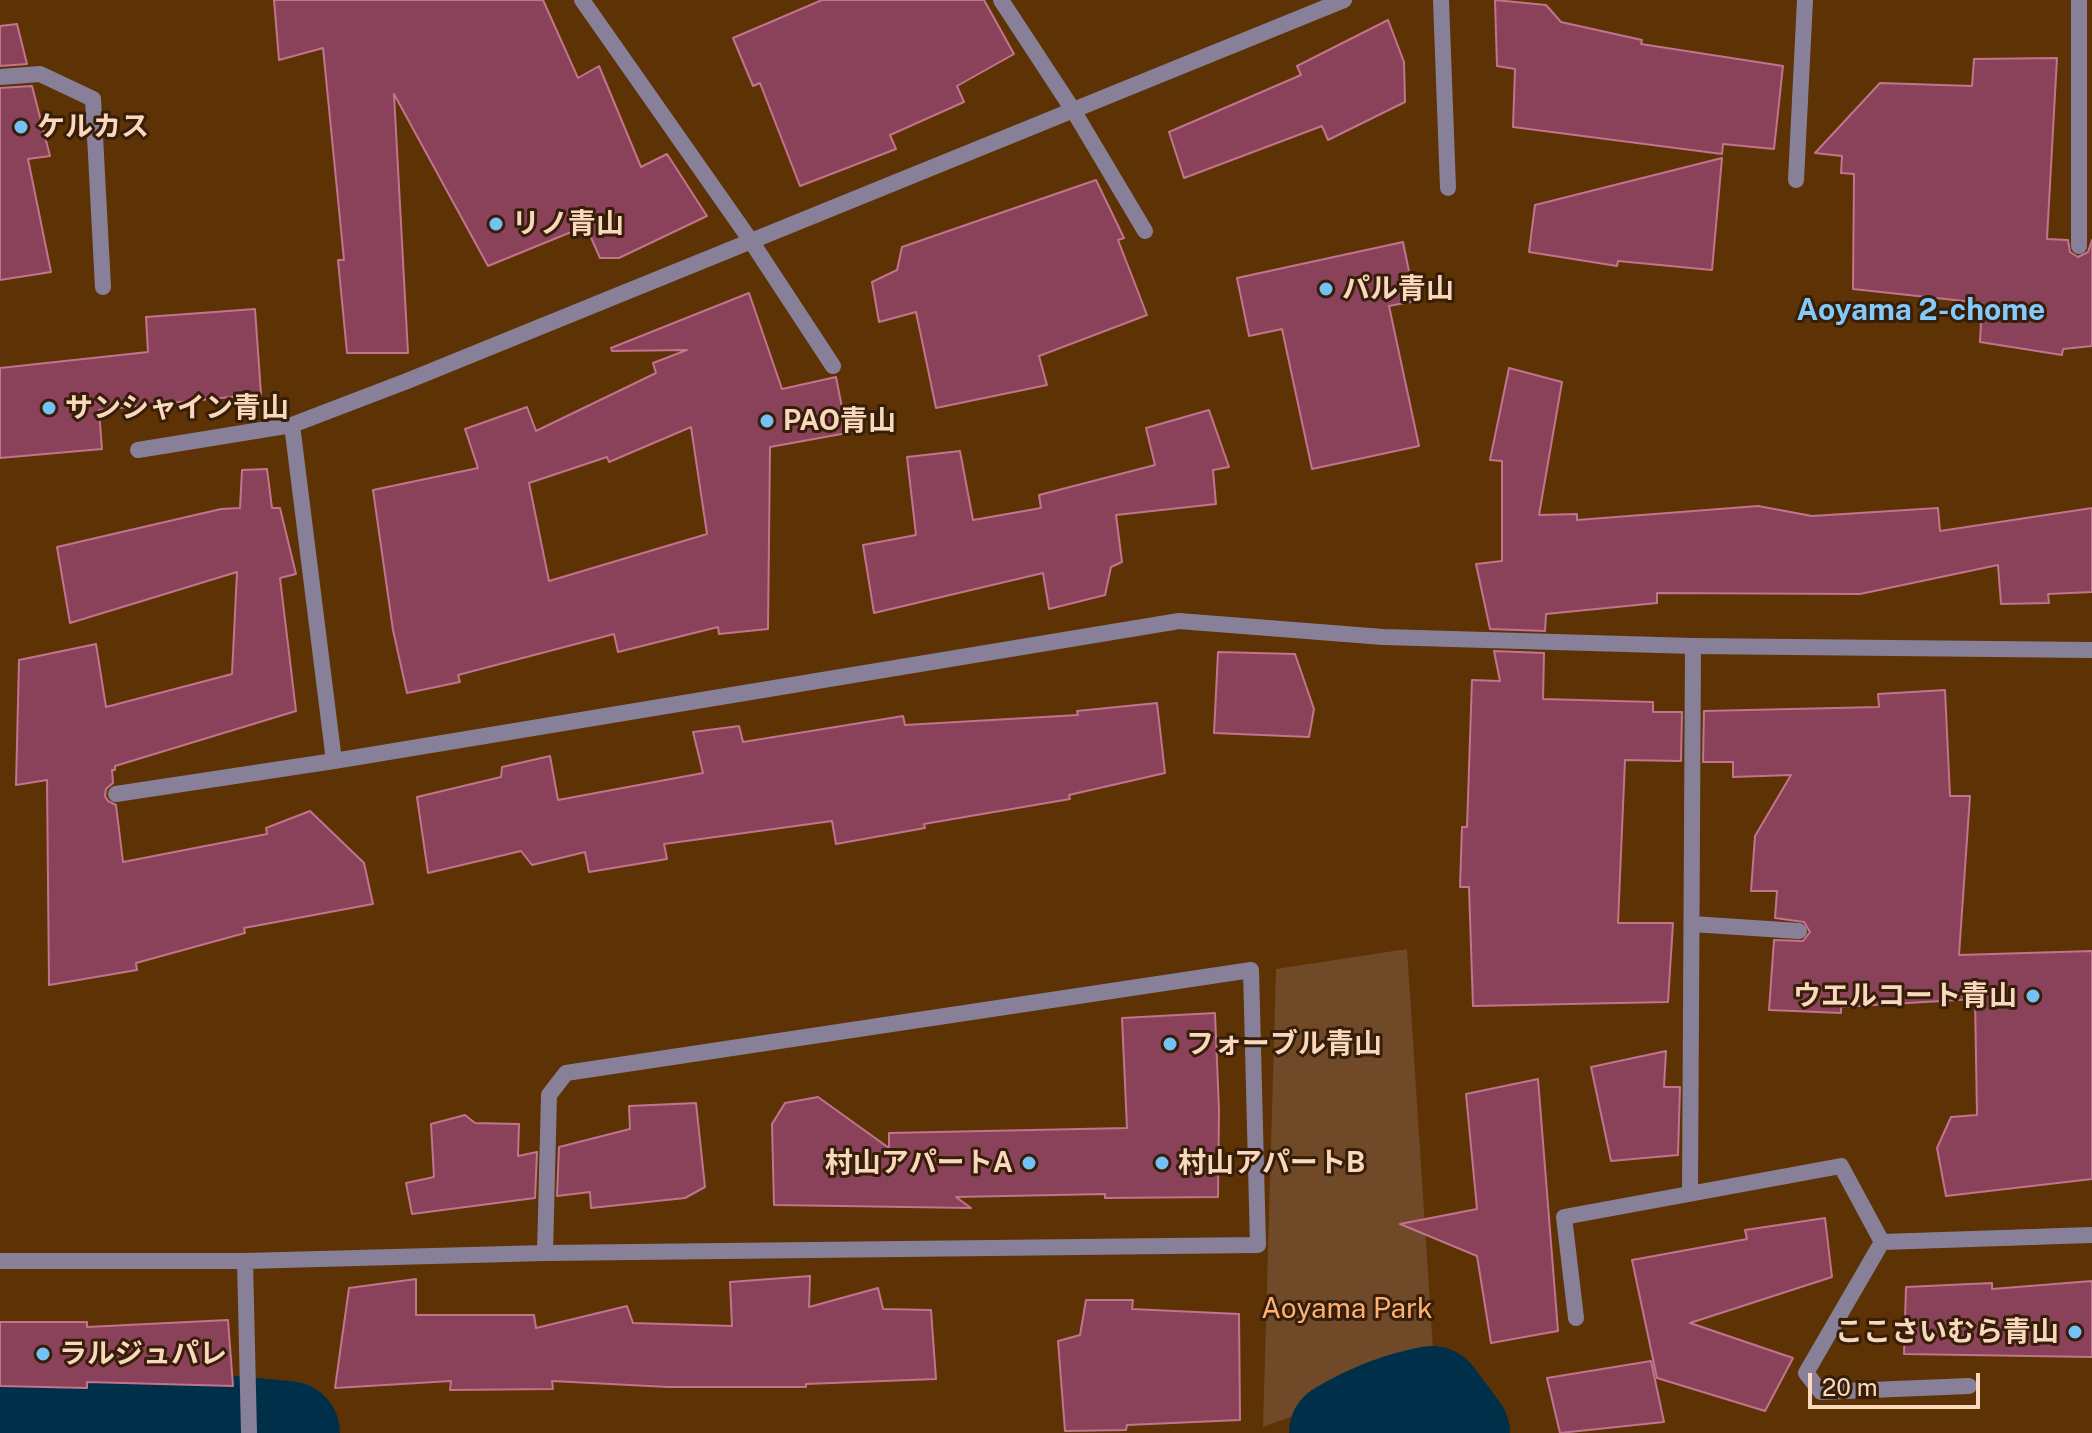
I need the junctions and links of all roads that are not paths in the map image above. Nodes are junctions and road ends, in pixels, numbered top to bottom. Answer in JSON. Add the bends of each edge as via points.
{"nodes":[{"id":1,"x":582,"y":0,"type":"edge"},
{"id":2,"x":1001,"y":0,"type":"edge"},
{"id":3,"x":1344,"y":0,"type":"edge"},
{"id":4,"x":1441,"y":0,"type":"edge"},
{"id":5,"x":1805,"y":0,"type":"edge"},
{"id":6,"x":2079,"y":0,"type":"edge"},
{"id":7,"x":0,"y":77,"type":"edge"},
{"id":8,"x":1073,"y":110,"type":"junction"},
{"id":9,"x":1796,"y":180,"type":"dead end"},
{"id":10,"x":1448,"y":188,"type":"dead end"},
{"id":11,"x":1145,"y":231,"type":"dead end"},
{"id":12,"x":751,"y":241,"type":"junction"},
{"id":13,"x":2079,"y":246,"type":"dead end"},
{"id":14,"x":103,"y":287,"type":"dead end"},
{"id":15,"x":833,"y":366,"type":"dead end"},
{"id":16,"x":292,"y":425,"type":"junction"},
{"id":17,"x":138,"y":450,"type":"dead end"},
{"id":18,"x":1693,"y":646,"type":"junction"},
{"id":19,"x":2092,"y":650,"type":"edge"},
{"id":20,"x":334,"y":761,"type":"junction"},
{"id":21,"x":116,"y":794,"type":"dead end"},
{"id":22,"x":1692,"y":924,"type":"junction"},
{"id":23,"x":1799,"y":931,"type":"dead end"},
{"id":24,"x":1690,"y":1192,"type":"junction"},
{"id":25,"x":2092,"y":1235,"type":"edge"},
{"id":26,"x":1882,"y":1242,"type":"junction"},
{"id":27,"x":545,"y":1253,"type":"junction"},
{"id":28,"x":0,"y":1261,"type":"edge"},
{"id":29,"x":245,"y":1261,"type":"junction"},
{"id":30,"x":1576,"y":1318,"type":"dead end"},
{"id":31,"x":1969,"y":1386,"type":"dead end"},
{"id":32,"x":249,"y":1433,"type":"edge"}],
"edges":[{"from":1,"to":12,"type":"street"},
{"from":2,"to":8,"type":"street"},
{"from":3,"to":8,"type":"street"},
{"from":4,"to":10,"type":"street"},
{"from":5,"to":9,"type":"street"},
{"from":6,"to":13,"type":"street"},
{"from":7,"to":14,"type":"street","via":[[40,74],[93,99]]},
{"from":8,"to":11,"type":"street"},
{"from":8,"to":12,"type":"street"},
{"from":12,"to":15,"type":"street"},
{"from":12,"to":16,"type":"street"},
{"from":16,"to":17,"type":"street"},
{"from":16,"to":20,"type":"street"},
{"from":18,"to":19,"type":"street"},
{"from":18,"to":20,"type":"street","via":[[1383,637],[1179,621]]},
{"from":18,"to":22,"type":"street"},
{"from":20,"to":21,"type":"street"},
{"from":22,"to":23,"type":"street"},
{"from":22,"to":24,"type":"street"},
{"from":24,"to":26,"type":"street","via":[[1841,1166]]},
{"from":24,"to":30,"type":"street","via":[[1564,1217]]},
{"from":25,"to":26,"type":"street"},
{"from":26,"to":31,"type":"street","via":[[1806,1373],[1821,1392]]},
{"from":27,"to":27,"type":"street","via":[[1258,1245],[1251,970],[566,1073],[549,1095]]},
{"from":27,"to":29,"type":"street"},
{"from":28,"to":29,"type":"street"},
{"from":29,"to":32,"type":"street"}]}
